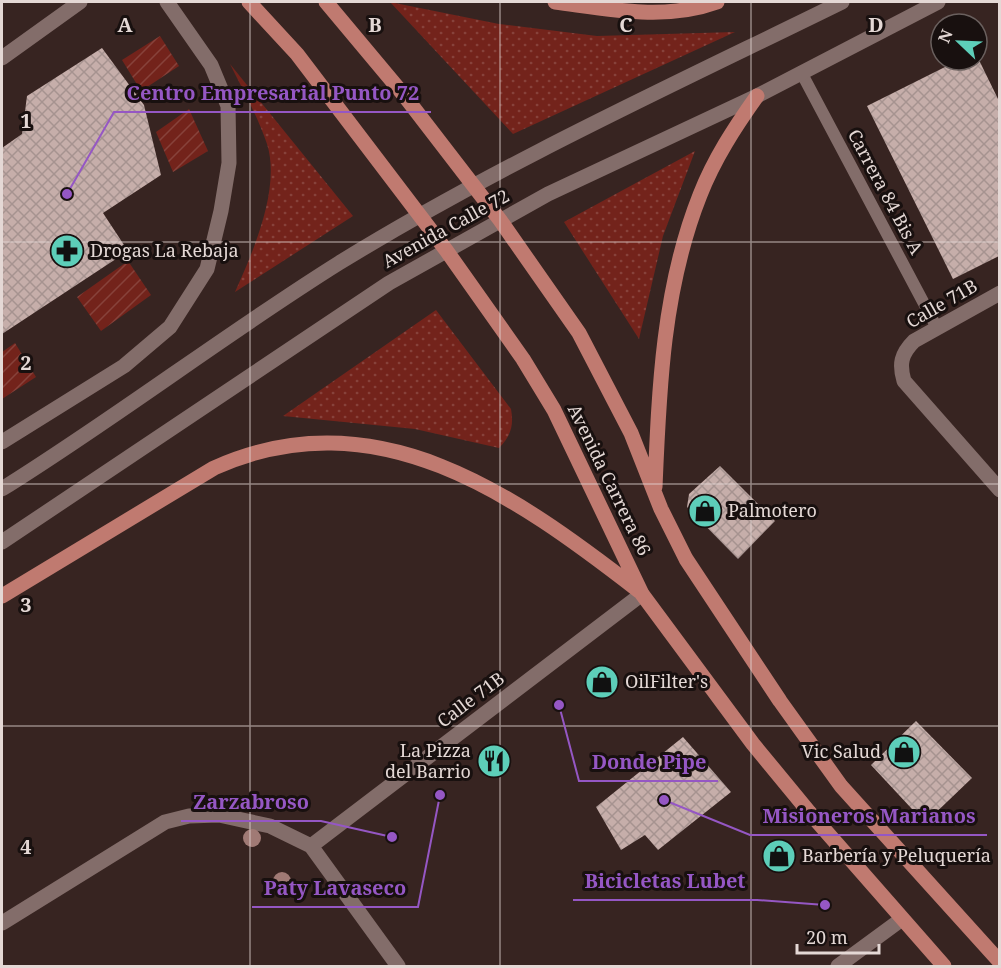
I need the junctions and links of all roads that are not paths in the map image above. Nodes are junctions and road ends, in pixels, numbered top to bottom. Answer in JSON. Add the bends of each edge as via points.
{"nodes":[{"id":1,"x":80,"y":2,"type":"edge"},
{"id":2,"x":167,"y":2,"type":"edge"},
{"id":3,"x":249,"y":2,"type":"edge"},
{"id":4,"x":326,"y":2,"type":"edge"},
{"id":5,"x":555,"y":2,"type":"edge"},
{"id":6,"x":717,"y":2,"type":"edge"},
{"id":7,"x":842,"y":2,"type":"edge"},
{"id":8,"x":938,"y":2,"type":"edge"},
{"id":9,"x":603,"y":5,"type":"edge"},
{"id":10,"x":2,"y":58,"type":"edge"},
{"id":11,"x":801,"y":72,"type":"junction"},
{"id":12,"x":757,"y":96,"type":"junction"},
{"id":13,"x":475,"y":187,"type":"junction"},
{"id":14,"x":421,"y":217,"type":"junction"},
{"id":15,"x":500,"y":220,"type":"junction"},
{"id":16,"x":446,"y":250,"type":"junction"},
{"id":17,"x":999,"y":293,"type":"edge"},
{"id":18,"x":937,"y":328,"type":"junction"},
{"id":19,"x":2,"y":442,"type":"edge"},
{"id":20,"x":2,"y":489,"type":"edge"},
{"id":21,"x":999,"y":490,"type":"edge"},
{"id":22,"x":655,"y":493,"type":"junction"},
{"id":23,"x":2,"y":542,"type":"edge"},
{"id":24,"x":642,"y":594,"type":"junction"},
{"id":25,"x":2,"y":596,"type":"edge"},
{"id":26,"x":311,"y":846,"type":"junction"},
{"id":27,"x":902,"y":919,"type":"junction"},
{"id":28,"x":2,"y":923,"type":"edge"},
{"id":29,"x":856,"y":961,"type":"edge"},
{"id":30,"x":999,"y":962,"type":"edge"},
{"id":31,"x":398,"y":966,"type":"edge"},
{"id":32,"x":838,"y":966,"type":"edge"},
{"id":33,"x":944,"y":966,"type":"edge"}],
"edges":[{"from":1,"to":10,"type":"main road"},
{"from":2,"to":19,"type":"main road","via":[[211,65],[228,106],[229,163],[207,269],[170,327],[124,366]]},
{"from":3,"to":14,"type":"main road","name":"Avenida Carrera 86","via":[[297,54]]},
{"from":4,"to":13,"type":"main road","name":"Avenida Carrera 86"},
{"from":5,"to":9,"type":"main road"},
{"from":6,"to":9,"type":"main road","via":[[664,14]]},
{"from":7,"to":13,"type":"main road","name":"Avenida Calle 72"},
{"from":8,"to":11,"type":"main road","name":"Avenida Calle 72"},
{"from":11,"to":12,"type":"main road","name":"Avenida Calle 72"},
{"from":11,"to":18,"type":"lane","name":"Carrera 84 Bis A"},
{"from":12,"to":15,"type":"main road","name":"Avenida Calle 72"},
{"from":12,"to":22,"type":"main road","via":[[718,156],[685,243],[660,369]]},
{"from":13,"to":14,"type":"main road","name":"Avenida Calle 72"},
{"from":13,"to":15,"type":"main road","name":"Avenida Carrera 86"},
{"from":14,"to":16,"type":"main road","name":"Avenida Carrera 86"},
{"from":14,"to":20,"type":"main road","name":"Avenida Calle 72","via":[[339,263]]},
{"from":15,"to":16,"type":"main road","name":"Avenida Calle 72"},
{"from":15,"to":22,"type":"main road","name":"Avenida Carrera 86","via":[[579,333],[631,433]]},
{"from":16,"to":23,"type":"main road","name":"Avenida Calle 72","via":[[334,318]]},
{"from":16,"to":24,"type":"main road","name":"Avenida Carrera 86","via":[[539,383]]},
{"from":17,"to":18,"type":"main road","name":"Calle 71B"},
{"from":18,"to":21,"type":"main road","name":"Calle 71B","via":[[904,350],[900,367],[904,381]]},
{"from":22,"to":30,"type":"main road","name":"Avenida Carrera 86","via":[[670,530],[703,586],[841,786]]},
{"from":24,"to":25,"type":"main road","via":[[558,532],[458,472],[394,450],[319,443],[274,446],[214,468]]},
{"from":24,"to":26,"type":"main road","name":"Calle 71B"},
{"from":24,"to":27,"type":"main road","name":"Avenida Carrera 86","via":[[753,744]]},
{"from":26,"to":28,"type":"main road","via":[[285,832],[246,820],[219,815],[189,816],[165,822]]},
{"from":26,"to":31,"type":"main road"},
{"from":27,"to":29,"type":"main road"},
{"from":27,"to":33,"type":"main road","name":"Avenida Carrera 86"},
{"from":29,"to":32,"type":"main road"}]}
